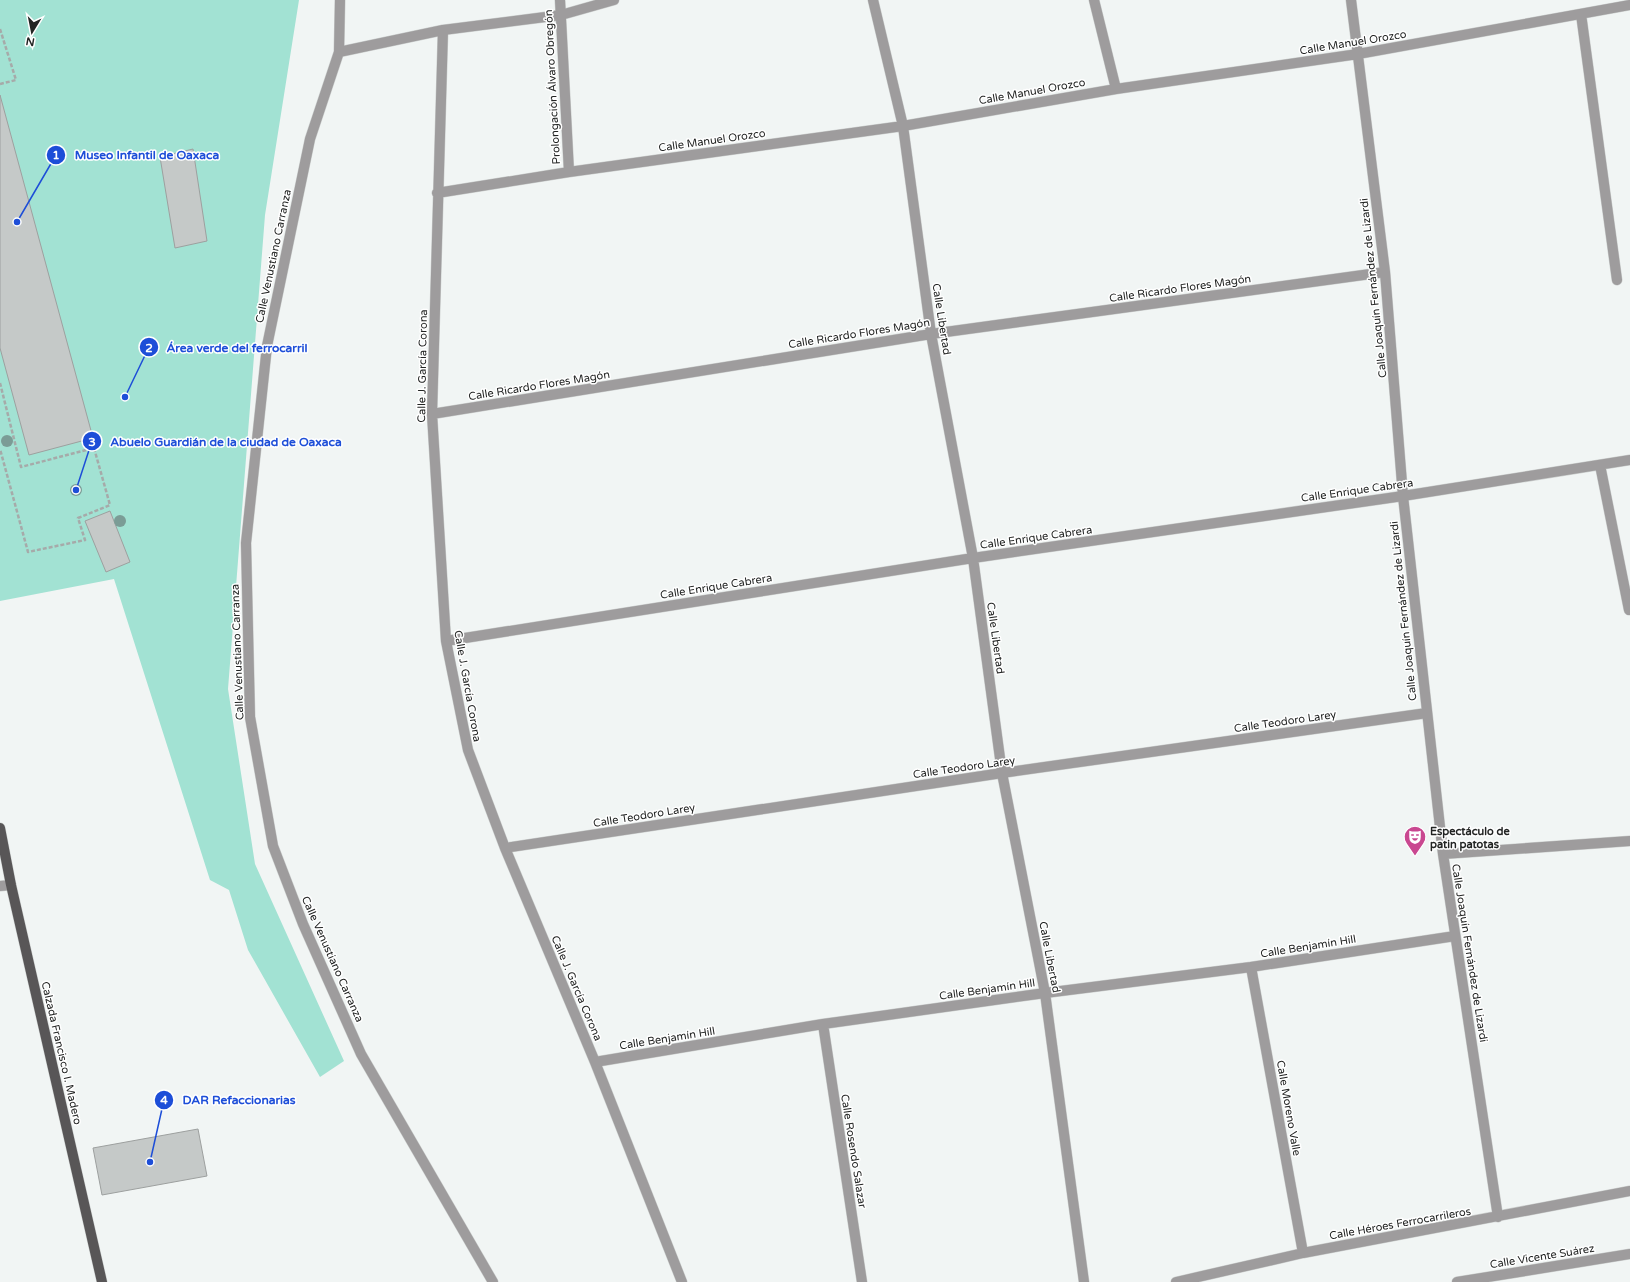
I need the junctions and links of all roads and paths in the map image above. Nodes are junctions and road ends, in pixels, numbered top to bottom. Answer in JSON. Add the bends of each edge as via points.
{"nodes":[{"id":1,"x":340,"y":0,"type":"edge"},
{"id":2,"x":560,"y":0,"type":"edge"},
{"id":3,"x":614,"y":0,"type":"edge"},
{"id":4,"x":873,"y":0,"type":"edge"},
{"id":5,"x":1094,"y":0,"type":"edge"},
{"id":6,"x":1351,"y":0,"type":"edge"},
{"id":7,"x":1630,"y":5,"type":"edge"},
{"id":8,"x":1582,"y":14,"type":"junction"},
{"id":9,"x":561,"y":15,"type":"junction"},
{"id":10,"x":0,"y":29,"type":"edge"},
{"id":11,"x":443,"y":30,"type":"junction"},
{"id":12,"x":339,"y":52,"type":"junction"},
{"id":13,"x":1358,"y":54,"type":"junction"},
{"id":14,"x":0,"y":84,"type":"edge"},
{"id":15,"x":1116,"y":89,"type":"junction"},
{"id":16,"x":903,"y":126,"type":"junction"},
{"id":17,"x":569,"y":172,"type":"junction"},
{"id":18,"x":437,"y":193,"type":"junction"},
{"id":19,"x":1386,"y":272,"type":"junction"},
{"id":20,"x":1617,"y":280,"type":"dead end"},
{"id":21,"x":931,"y":334,"type":"junction"},
{"id":22,"x":0,"y":384,"type":"edge"},
{"id":23,"x":432,"y":414,"type":"junction"},
{"id":24,"x":0,"y":449,"type":"edge"},
{"id":25,"x":1630,"y":460,"type":"edge"},
{"id":26,"x":1600,"y":465,"type":"junction"},
{"id":27,"x":1403,"y":496,"type":"junction"},
{"id":28,"x":973,"y":558,"type":"junction"},
{"id":29,"x":1629,"y":610,"type":"edge"},
{"id":30,"x":446,"y":641,"type":"junction"},
{"id":31,"x":1427,"y":713,"type":"junction"},
{"id":32,"x":1002,"y":773,"type":"junction"},
{"id":33,"x":0,"y":828,"type":"edge"},
{"id":34,"x":1630,"y":841,"type":"edge"},
{"id":35,"x":505,"y":848,"type":"junction"},
{"id":36,"x":1443,"y":854,"type":"junction"},
{"id":37,"x":11,"y":885,"type":"junction"},
{"id":38,"x":0,"y":886,"type":"edge"},
{"id":39,"x":1455,"y":936,"type":"junction"},
{"id":40,"x":1251,"y":966,"type":"junction"},
{"id":41,"x":1045,"y":992,"type":"junction"},
{"id":42,"x":823,"y":1024,"type":"junction"},
{"id":43,"x":595,"y":1062,"type":"junction"},
{"id":44,"x":1630,"y":1191,"type":"edge"},
{"id":45,"x":1498,"y":1217,"type":"junction"},
{"id":46,"x":1303,"y":1253,"type":"junction"},
{"id":47,"x":1630,"y":1254,"type":"edge"},
{"id":48,"x":102,"y":1282,"type":"edge"},
{"id":49,"x":493,"y":1282,"type":"edge"},
{"id":50,"x":682,"y":1282,"type":"edge"},
{"id":51,"x":862,"y":1282,"type":"edge"},
{"id":52,"x":1084,"y":1282,"type":"edge"},
{"id":53,"x":1176,"y":1282,"type":"edge"},
{"id":54,"x":1457,"y":1282,"type":"edge"}],
"edges":[{"from":1,"to":12,"type":"street","name":"Calle Venustiano Carranza"},
{"from":2,"to":9,"type":"street","name":"Prolongación Álvaro Obregón"},
{"from":3,"to":9,"type":"street"},
{"from":4,"to":16,"type":"street","name":"Calle Libertad"},
{"from":5,"to":15,"type":"street"},
{"from":6,"to":13,"type":"street","name":"Calle Joaquín Fernández de Lizardi"},
{"from":7,"to":8,"type":"street","name":"Calle Manuel Orozco"},
{"from":8,"to":13,"type":"street","name":"Calle Manuel Orozco"},
{"from":8,"to":20,"type":"street"},
{"from":9,"to":11,"type":"street"},
{"from":9,"to":17,"type":"street","name":"Prolongación Álvaro Obregón"},
{"from":10,"to":14,"type":"path","via":[[16,80]]},
{"from":11,"to":12,"type":"street"},
{"from":11,"to":18,"type":"street","name":"Calle J. García Corona"},
{"from":12,"to":49,"type":"street","name":"Calle Venustiano Carranza","via":[[310,139],[267,346],[246,542],[250,717],[273,846],[303,924],[361,1054]]},
{"from":13,"to":15,"type":"street","name":"Calle Manuel Orozco"},
{"from":13,"to":19,"type":"street","name":"Calle Joaquín Fernández de Lizardi"},
{"from":15,"to":16,"type":"street","name":"Calle Manuel Orozco"},
{"from":16,"to":17,"type":"street","name":"Calle Manuel Orozco"},
{"from":16,"to":21,"type":"street","name":"Calle Libertad"},
{"from":17,"to":18,"type":"street","name":"Calle Manuel Orozco"},
{"from":18,"to":23,"type":"street","name":"Calle J. García Corona"},
{"from":19,"to":21,"type":"street","name":"Calle Ricardo Flores Magón"},
{"from":19,"to":27,"type":"street","name":"Calle Joaquín Fernández de Lizardi"},
{"from":21,"to":23,"type":"street","name":"Calle Ricardo Flores Magón"},
{"from":21,"to":28,"type":"street","name":"Calle Libertad"},
{"from":22,"to":24,"type":"path","via":[[21,467],[94,448],[110,505],[78,518],[85,540],[28,552]]},
{"from":23,"to":30,"type":"street","name":"Calle J. García Corona"},
{"from":25,"to":26,"type":"street","name":"Calle Enrique Cabrera"},
{"from":26,"to":27,"type":"street","name":"Calle Enrique Cabrera"},
{"from":26,"to":29,"type":"street"},
{"from":27,"to":28,"type":"street","name":"Calle Enrique Cabrera"},
{"from":27,"to":31,"type":"street","name":"Calle Joaquín Fernández de Lizardi"},
{"from":28,"to":30,"type":"street","name":"Calle Enrique Cabrera"},
{"from":28,"to":32,"type":"street","name":"Calle Libertad"},
{"from":30,"to":35,"type":"street","name":"Calle J. García Corona","via":[[468,750]]},
{"from":31,"to":32,"type":"street","name":"Calle Teodoro Larey"},
{"from":31,"to":36,"type":"street","name":"Calle Joaquín Fernández de Lizardi"},
{"from":32,"to":35,"type":"street","name":"Calle Teodoro Larey"},
{"from":32,"to":41,"type":"street","name":"Calle Libertad"},
{"from":33,"to":37,"type":"main road","name":"Calzada Francisco I. Madero"},
{"from":34,"to":36,"type":"street"},
{"from":35,"to":43,"type":"street","name":"Calle J. García Corona"},
{"from":36,"to":39,"type":"street","name":"Calle Joaquín Fernández de Lizardi"},
{"from":37,"to":38,"type":"street"},
{"from":37,"to":48,"type":"main road","name":"Calzada Francisco I. Madero"},
{"from":39,"to":40,"type":"street","name":"Calle Benjamín Hill"},
{"from":39,"to":45,"type":"street","name":"Calle Joaquín Fernández de Lizardi"},
{"from":40,"to":41,"type":"street","name":"Calle Benjamín Hill"},
{"from":40,"to":46,"type":"street","name":"Calle Moreno Valle"},
{"from":41,"to":42,"type":"street","name":"Calle Benjamín Hill"},
{"from":41,"to":52,"type":"street","name":"Calle Libertad"},
{"from":42,"to":43,"type":"street","name":"Calle Benjamín Hill"},
{"from":42,"to":51,"type":"street","name":"Calle Rosendo Salazar"},
{"from":43,"to":50,"type":"street","name":"Calle J. García Corona"},
{"from":44,"to":45,"type":"street","name":"Calle Héroes Ferrocarrileros"},
{"from":45,"to":46,"type":"street","name":"Calle Héroes Ferrocarrileros"},
{"from":46,"to":53,"type":"street","name":"Calle Héroes Ferrocarrileros"},
{"from":47,"to":54,"type":"street","name":"Calle Vicente Suárez"}]}
